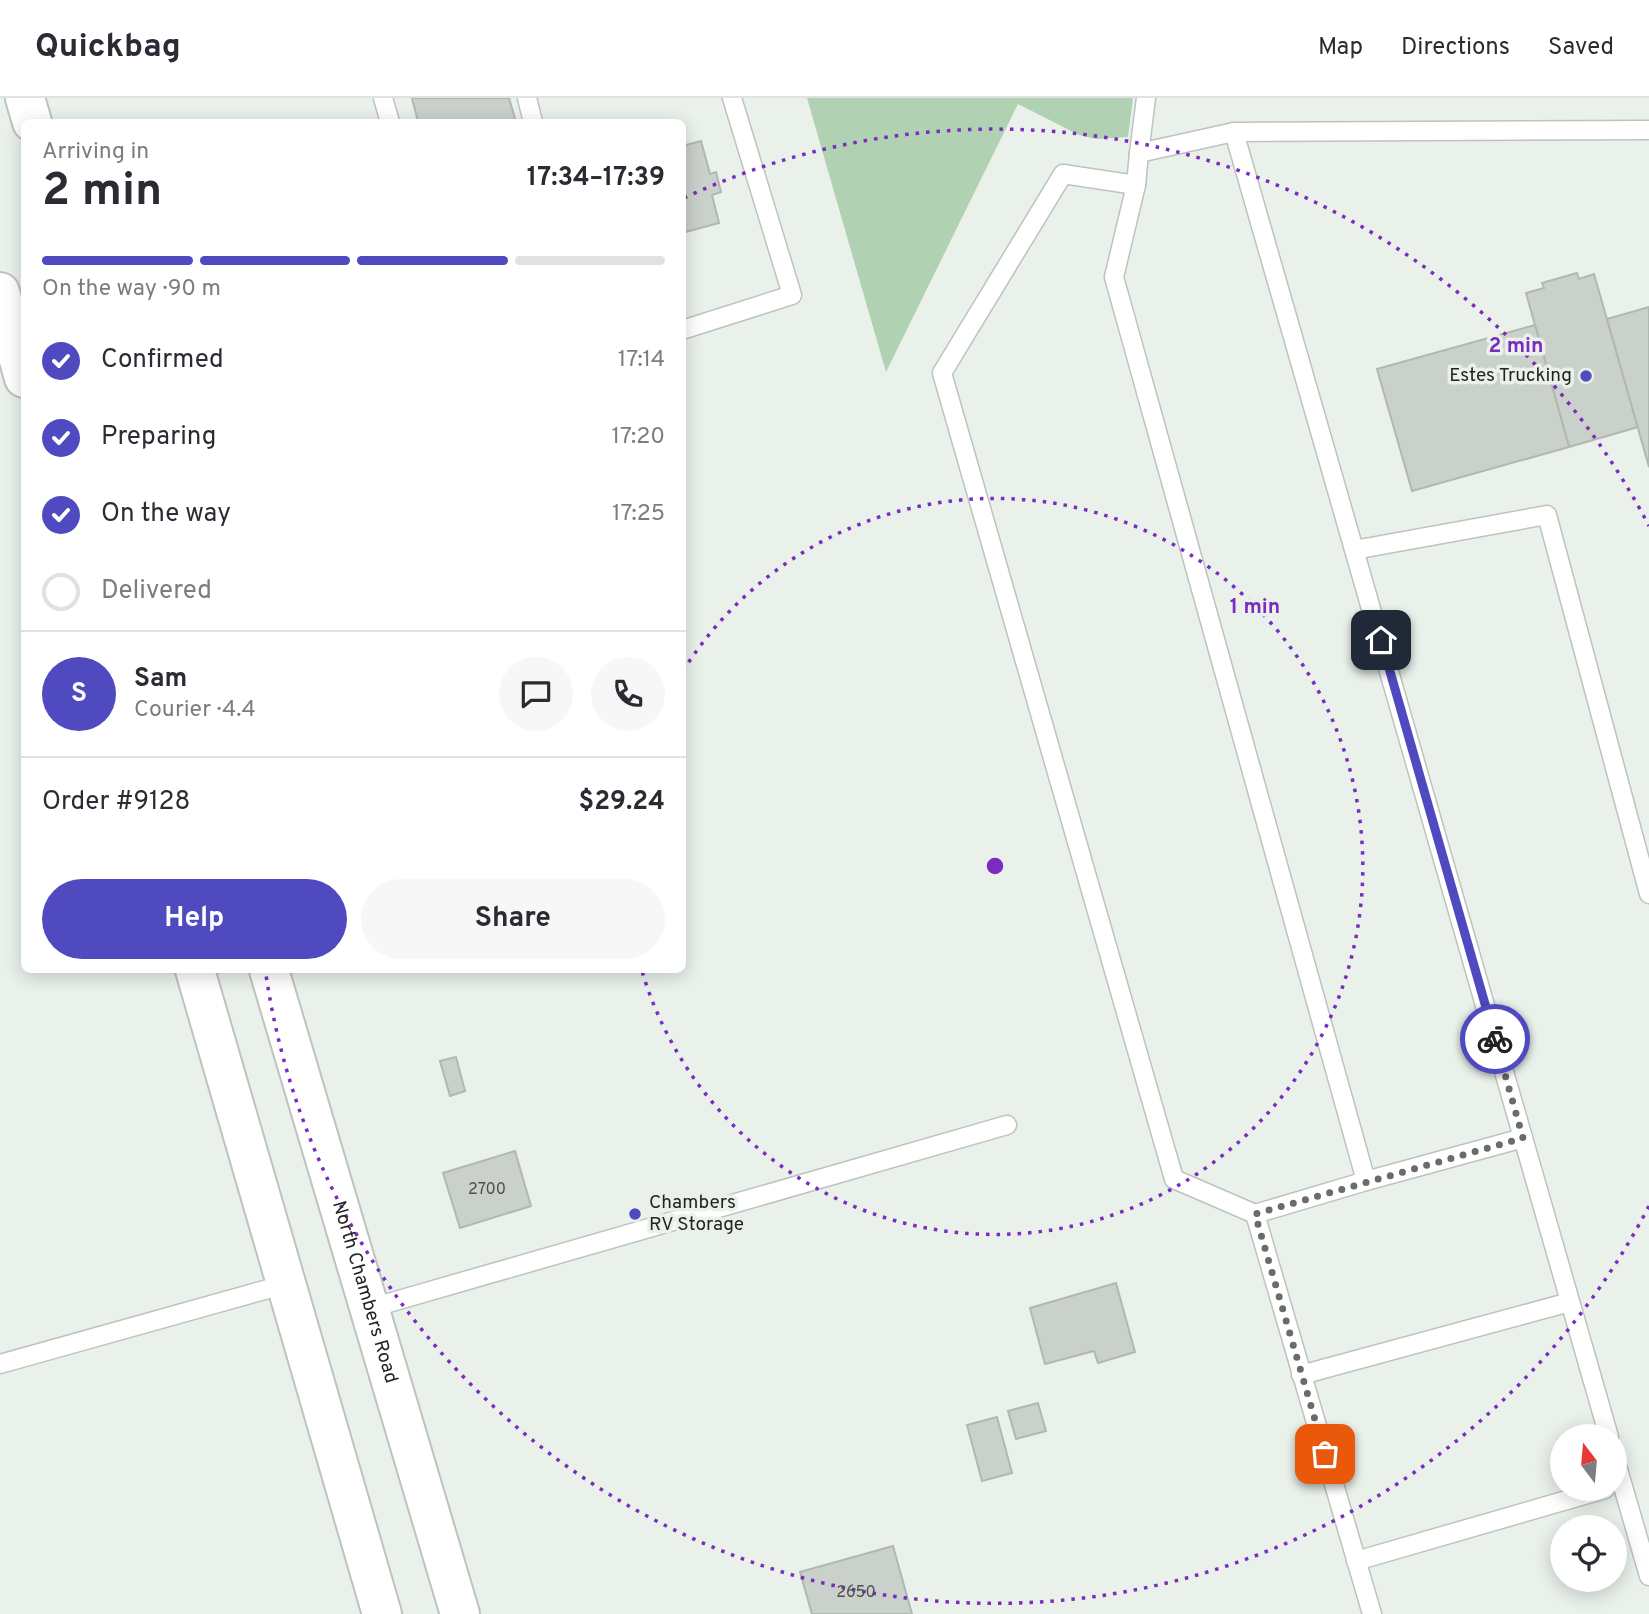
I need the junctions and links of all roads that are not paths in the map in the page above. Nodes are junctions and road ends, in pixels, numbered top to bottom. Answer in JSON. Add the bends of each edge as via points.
{"nodes":[{"id":1,"x":25,"y":98,"type":"edge"},
{"id":2,"x":383,"y":98,"type":"edge"},
{"id":3,"x":527,"y":98,"type":"edge"},
{"id":4,"x":733,"y":98,"type":"edge"},
{"id":5,"x":1146,"y":98,"type":"edge"},
{"id":6,"x":31,"y":119,"type":"edge"},
{"id":7,"x":389,"y":119,"type":"edge"},
{"id":8,"x":532,"y":119,"type":"edge"},
{"id":9,"x":1649,"y":130,"type":"edge"},
{"id":10,"x":1234,"y":132,"type":"junction"},
{"id":11,"x":1139,"y":153,"type":"junction"},
{"id":12,"x":1136,"y":185,"type":"junction"},
{"id":13,"x":0,"y":292,"type":"edge"},
{"id":14,"x":686,"y":329,"type":"edge"},
{"id":15,"x":21,"y":368,"type":"edge"},
{"id":16,"x":1354,"y":550,"type":"junction"},
{"id":17,"x":1649,"y":894,"type":"edge"},
{"id":18,"x":196,"y":973,"type":"edge"},
{"id":19,"x":269,"y":973,"type":"edge"},
{"id":20,"x":1007,"y":1125,"type":"dead end"},
{"id":21,"x":1523,"y":1138,"type":"junction"},
{"id":22,"x":1366,"y":1181,"type":"junction"},
{"id":23,"x":1255,"y":1214,"type":"junction"},
{"id":24,"x":286,"y":1284,"type":"junction"},
{"id":25,"x":1570,"y":1302,"type":"junction"},
{"id":26,"x":371,"y":1308,"type":"junction"},
{"id":27,"x":0,"y":1364,"type":"edge"},
{"id":28,"x":1301,"y":1375,"type":"junction"},
{"id":29,"x":1605,"y":1424,"type":"edge"},
{"id":30,"x":1559,"y":1502,"type":"edge"},
{"id":31,"x":1625,"y":1502,"type":"edge"},
{"id":32,"x":1356,"y":1560,"type":"junction"},
{"id":33,"x":1649,"y":1576,"type":"edge"},
{"id":34,"x":382,"y":1614,"type":"edge"},
{"id":35,"x":460,"y":1614,"type":"edge"},
{"id":36,"x":1372,"y":1614,"type":"edge"}],
"edges":[{"from":1,"to":6,"type":"main road"},
{"from":2,"to":7,"type":"lane"},
{"from":3,"to":8,"type":"lane"},
{"from":4,"to":14,"type":"lane","via":[[792,295]]},
{"from":5,"to":11,"type":"lane"},
{"from":9,"to":10,"type":"lane"},
{"from":10,"to":11,"type":"lane"},
{"from":10,"to":16,"type":"lane"},
{"from":11,"to":12,"type":"lane"},
{"from":12,"to":22,"type":"lane","via":[[1114,277]]},
{"from":12,"to":23,"type":"lane","via":[[1063,174],[942,373],[1174,1179]]},
{"from":13,"to":15,"type":"main road"},
{"from":16,"to":17,"type":"lane","via":[[1547,515]]},
{"from":16,"to":21,"type":"lane"},
{"from":18,"to":24,"type":"main road"},
{"from":19,"to":26,"type":"main road","name":"North Chambers Road"},
{"from":20,"to":26,"type":"lane"},
{"from":21,"to":22,"type":"lane"},
{"from":21,"to":25,"type":"lane"},
{"from":22,"to":23,"type":"lane"},
{"from":23,"to":28,"type":"lane"},
{"from":24,"to":27,"type":"lane"},
{"from":24,"to":34,"type":"main road"},
{"from":25,"to":28,"type":"lane"},
{"from":25,"to":29,"type":"lane"},
{"from":26,"to":35,"type":"main road","name":"North Chambers Road"},
{"from":28,"to":32,"type":"lane"},
{"from":30,"to":32,"type":"lane"},
{"from":31,"to":33,"type":"lane"},
{"from":32,"to":36,"type":"lane"}]}
